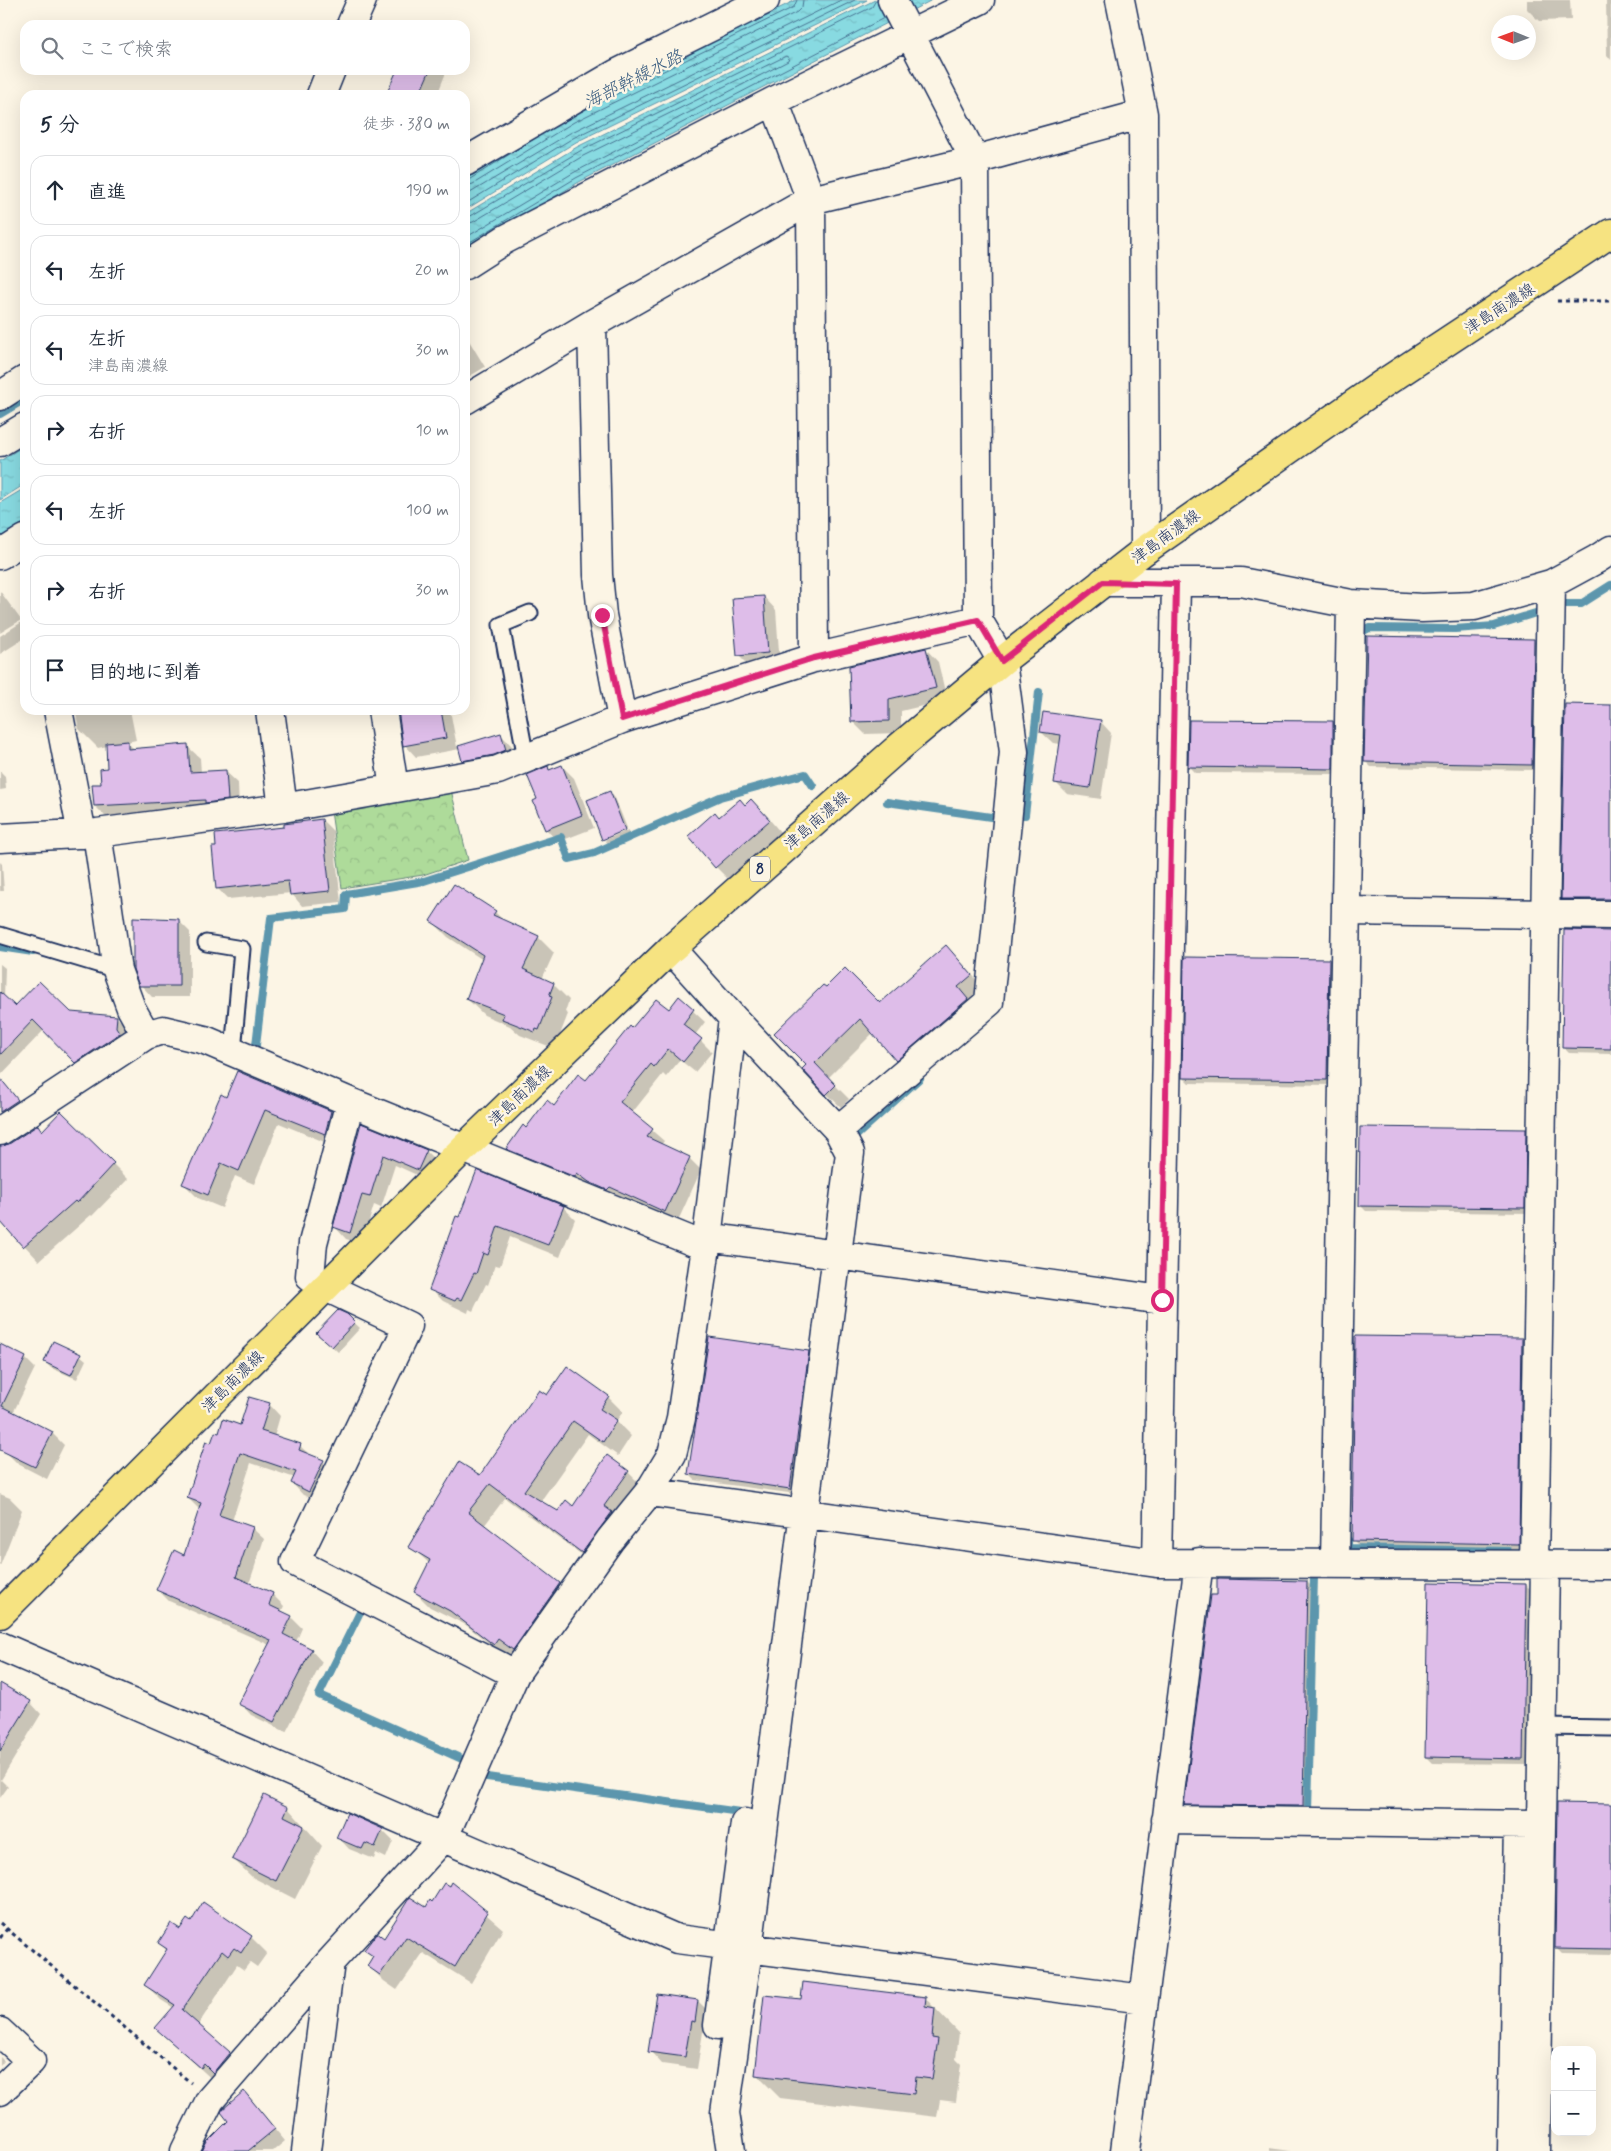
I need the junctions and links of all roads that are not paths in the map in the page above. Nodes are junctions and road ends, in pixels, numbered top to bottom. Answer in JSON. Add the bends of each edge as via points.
{"nodes":[{"id":1,"x":362,"y":0,"type":"edge"},
{"id":2,"x":765,"y":0,"type":"edge"},
{"id":3,"x":980,"y":0,"type":"edge"},
{"id":4,"x":1120,"y":0,"type":"edge"},
{"id":5,"x":902,"y":17,"type":"edge"},
{"id":6,"x":353,"y":20,"type":"edge"},
{"id":7,"x":329,"y":75,"type":"edge"},
{"id":8,"x":323,"y":90,"type":"edge"},
{"id":9,"x":774,"y":101,"type":"junction"},
{"id":10,"x":1143,"y":114,"type":"junction"},
{"id":11,"x":470,"y":159,"type":"edge"},
{"id":12,"x":975,"y":160,"type":"junction"},
{"id":13,"x":811,"y":200,"type":"junction"},
{"id":14,"x":1611,"y":234,"type":"edge"},
{"id":15,"x":470,"y":262,"type":"edge"},
{"id":16,"x":592,"y":324,"type":"junction"},
{"id":17,"x":20,"y":383,"type":"edge"},
{"id":18,"x":0,"y":396,"type":"edge"},
{"id":19,"x":470,"y":397,"type":"edge"},
{"id":20,"x":20,"y":430,"type":"edge"},
{"id":21,"x":0,"y":442,"type":"edge"},
{"id":22,"x":20,"y":542,"type":"edge"},
{"id":23,"x":1144,"y":550,"type":"junction"},
{"id":24,"x":1611,"y":550,"type":"edge"},
{"id":25,"x":0,"y":555,"type":"edge"},
{"id":26,"x":1103,"y":582,"type":"junction"},
{"id":27,"x":1176,"y":584,"type":"junction"},
{"id":28,"x":1551,"y":584,"type":"junction"},
{"id":29,"x":1351,"y":604,"type":"junction"},
{"id":30,"x":530,"y":613,"type":"dead end"},
{"id":31,"x":978,"y":620,"type":"junction"},
{"id":32,"x":814,"y":658,"type":"junction"},
{"id":33,"x":1002,"y":661,"type":"junction"},
{"id":34,"x":59,"y":715,"type":"edge"},
{"id":35,"x":271,"y":715,"type":"edge"},
{"id":36,"x":383,"y":715,"type":"edge"},
{"id":37,"x":622,"y":719,"type":"junction"},
{"id":38,"x":526,"y":758,"type":"junction"},
{"id":39,"x":394,"y":788,"type":"junction"},
{"id":40,"x":283,"y":808,"type":"junction"},
{"id":41,"x":89,"y":833,"type":"junction"},
{"id":42,"x":0,"y":838,"type":"edge"},
{"id":43,"x":1346,"y":912,"type":"junction"},
{"id":44,"x":1546,"y":914,"type":"junction"},
{"id":45,"x":1611,"y":915,"type":"edge"},
{"id":46,"x":0,"y":935,"type":"edge"},
{"id":47,"x":206,"y":943,"type":"dead end"},
{"id":48,"x":671,"y":949,"type":"junction"},
{"id":49,"x":117,"y":970,"type":"junction"},
{"id":50,"x":733,"y":1018,"type":"junction"},
{"id":51,"x":146,"y":1035,"type":"junction"},
{"id":52,"x":233,"y":1052,"type":"junction"},
{"id":53,"x":350,"y":1102,"type":"junction"},
{"id":54,"x":838,"y":1130,"type":"junction"},
{"id":55,"x":0,"y":1131,"type":"edge"},
{"id":56,"x":463,"y":1149,"type":"junction"},
{"id":57,"x":706,"y":1242,"type":"junction"},
{"id":58,"x":838,"y":1255,"type":"junction"},
{"id":59,"x":326,"y":1287,"type":"junction"},
{"id":60,"x":1162,"y":1300,"type":"junction"},
{"id":61,"x":649,"y":1492,"type":"junction"},
{"id":62,"x":795,"y":1512,"type":"junction"},
{"id":63,"x":1199,"y":1562,"type":"junction"},
{"id":64,"x":1157,"y":1563,"type":"junction"},
{"id":65,"x":1335,"y":1563,"type":"junction"},
{"id":66,"x":1540,"y":1564,"type":"junction"},
{"id":67,"x":1611,"y":1565,"type":"edge"},
{"id":68,"x":0,"y":1614,"type":"edge"},
{"id":69,"x":0,"y":1646,"type":"edge"},
{"id":70,"x":515,"y":1674,"type":"junction"},
{"id":71,"x":1543,"y":1727,"type":"junction"},
{"id":72,"x":1611,"y":1728,"type":"edge"},
{"id":73,"x":1166,"y":1820,"type":"junction"},
{"id":74,"x":1530,"y":1825,"type":"junction"},
{"id":75,"x":444,"y":1837,"type":"junction"},
{"id":76,"x":738,"y":1948,"type":"junction"},
{"id":77,"x":330,"y":1962,"type":"junction"},
{"id":78,"x":1144,"y":1999,"type":"junction"},
{"id":79,"x":0,"y":2032,"type":"edge"},
{"id":80,"x":0,"y":2092,"type":"edge"},
{"id":81,"x":185,"y":2151,"type":"edge"},
{"id":82,"x":306,"y":2151,"type":"edge"},
{"id":83,"x":711,"y":2151,"type":"edge"},
{"id":84,"x":731,"y":2151,"type":"edge"},
{"id":85,"x":1125,"y":2151,"type":"edge"},
{"id":86,"x":1512,"y":2151,"type":"edge"},
{"id":87,"x":1536,"y":2151,"type":"edge"}],
"edges":[{"from":1,"to":6,"type":"street"},
{"from":2,"to":11,"type":"street","via":[[616,74]]},
{"from":3,"to":5,"type":"street"},
{"from":4,"to":10,"type":"street"},
{"from":5,"to":9,"type":"street"},
{"from":5,"to":12,"type":"street"},
{"from":7,"to":8,"type":"street"},
{"from":9,"to":13,"type":"street"},
{"from":9,"to":15,"type":"street","via":[[504,240]]},
{"from":10,"to":12,"type":"street"},
{"from":10,"to":23,"type":"street"},
{"from":12,"to":13,"type":"street"},
{"from":12,"to":31,"type":"street"},
{"from":13,"to":16,"type":"street"},
{"from":13,"to":32,"type":"street"},
{"from":14,"to":23,"type":"main road","name":"津島南濃線","number":"8","via":[[1381,385]]},
{"from":16,"to":19,"type":"street"},
{"from":16,"to":37,"type":"street","via":[[598,575],[602,615]]},
{"from":17,"to":18,"type":"street"},
{"from":20,"to":21,"type":"street"},
{"from":22,"to":25,"type":"street"},
{"from":23,"to":26,"type":"main road","name":"津島南濃線","number":"8"},
{"from":24,"to":28,"type":"street"},
{"from":26,"to":27,"type":"street"},
{"from":26,"to":33,"type":"main road","name":"津島南濃線","number":"8"},
{"from":27,"to":29,"type":"street","via":[[1241,582]]},
{"from":27,"to":60,"type":"street"},
{"from":28,"to":29,"type":"street","via":[[1474,606],[1422,608]]},
{"from":28,"to":44,"type":"street"},
{"from":29,"to":43,"type":"street"},
{"from":30,"to":38,"type":"lane","via":[[501,625]]},
{"from":31,"to":32,"type":"street"},
{"from":31,"to":33,"type":"street"},
{"from":32,"to":37,"type":"street"},
{"from":33,"to":48,"type":"main road","name":"津島南濃線","number":"8","via":[[883,761]]},
{"from":33,"to":54,"type":"street","via":[[1014,752],[989,1002]]},
{"from":34,"to":41,"type":"street"},
{"from":35,"to":40,"type":"street"},
{"from":36,"to":39,"type":"street"},
{"from":37,"to":38,"type":"street"},
{"from":38,"to":39,"type":"street","via":[[498,770]]},
{"from":39,"to":40,"type":"street"},
{"from":40,"to":41,"type":"street"},
{"from":41,"to":42,"type":"street"},
{"from":41,"to":49,"type":"street"},
{"from":43,"to":44,"type":"street"},
{"from":43,"to":65,"type":"street"},
{"from":44,"to":45,"type":"street"},
{"from":44,"to":66,"type":"street"},
{"from":46,"to":49,"type":"lane"},
{"from":47,"to":52,"type":"lane","via":[[242,949]]},
{"from":48,"to":50,"type":"street"},
{"from":48,"to":56,"type":"main road","name":"津島南濃線","number":"8"},
{"from":49,"to":51,"type":"street","via":[[131,1008]]},
{"from":50,"to":54,"type":"street"},
{"from":50,"to":57,"type":"street"},
{"from":51,"to":52,"type":"street","via":[[163,1030],[204,1040]]},
{"from":51,"to":55,"type":"street"},
{"from":52,"to":53,"type":"street"},
{"from":53,"to":56,"type":"street"},
{"from":53,"to":59,"type":"street","via":[[312,1244],[310,1276]]},
{"from":54,"to":58,"type":"street","via":[[850,1153]]},
{"from":56,"to":57,"type":"street"},
{"from":56,"to":59,"type":"main road","name":"津島南濃線","number":"8"},
{"from":57,"to":58,"type":"street"},
{"from":57,"to":61,"type":"street","via":[[672,1454]]},
{"from":58,"to":60,"type":"street"},
{"from":58,"to":62,"type":"street"},
{"from":59,"to":68,"type":"main road","name":"津島南濃線","number":"8"},
{"from":59,"to":70,"type":"street","via":[[408,1326],[295,1562]]},
{"from":60,"to":64,"type":"street"},
{"from":61,"to":62,"type":"street"},
{"from":61,"to":70,"type":"street","via":[[610,1540]]},
{"from":62,"to":64,"type":"street"},
{"from":62,"to":76,"type":"street"},
{"from":63,"to":64,"type":"street"},
{"from":63,"to":65,"type":"street"},
{"from":63,"to":73,"type":"street"},
{"from":65,"to":66,"type":"street"},
{"from":66,"to":67,"type":"street"},
{"from":66,"to":71,"type":"street"},
{"from":69,"to":75,"type":"street"},
{"from":70,"to":75,"type":"street"},
{"from":71,"to":72,"type":"lane"},
{"from":71,"to":74,"type":"street"},
{"from":73,"to":74,"type":"street"},
{"from":73,"to":78,"type":"street"},
{"from":74,"to":86,"type":"street"},
{"from":74,"to":87,"type":"street"},
{"from":75,"to":76,"type":"street","via":[[677,1939]]},
{"from":75,"to":77,"type":"street"},
{"from":76,"to":78,"type":"street"},
{"from":76,"to":83,"type":"street","via":[[709,2099]]},
{"from":76,"to":84,"type":"street","via":[[725,2113]]},
{"from":77,"to":81,"type":"street","via":[[210,2100]]},
{"from":77,"to":82,"type":"street"},
{"from":78,"to":85,"type":"street"},
{"from":79,"to":80,"type":"street","via":[[31,2061]]}]}
